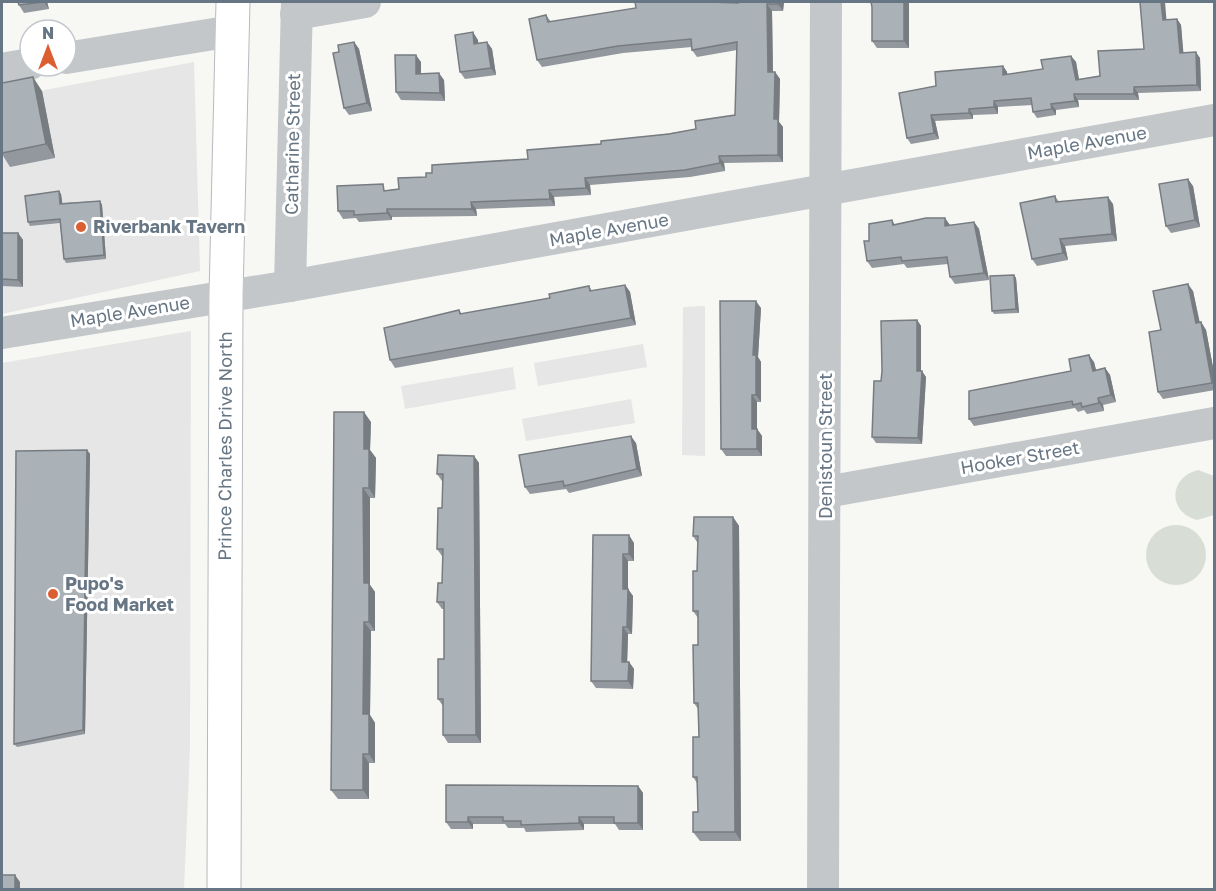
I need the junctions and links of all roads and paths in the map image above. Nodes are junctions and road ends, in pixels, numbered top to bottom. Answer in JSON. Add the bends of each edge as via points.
{"nodes":[{"id":1,"x":365,"y":2,"type":"edge"},
{"id":2,"x":826,"y":2,"type":"edge"},
{"id":3,"x":297,"y":8,"type":"edge"},
{"id":4,"x":233,"y":16,"type":"edge"},
{"id":5,"x":78,"y":55,"type":"edge"},
{"id":6,"x":18,"y":66,"type":"edge"},
{"id":7,"x":2,"y":69,"type":"edge"},
{"id":8,"x":1215,"y":120,"type":"edge"},
{"id":9,"x":826,"y":192,"type":"junction"},
{"id":10,"x":290,"y":286,"type":"junction"},
{"id":11,"x":226,"y":296,"type":"junction"},
{"id":12,"x":2,"y":333,"type":"edge"},
{"id":13,"x":1215,"y":423,"type":"edge"},
{"id":14,"x":826,"y":492,"type":"junction"},
{"id":15,"x":224,"y":890,"type":"edge"},
{"id":16,"x":823,"y":890,"type":"edge"}],
"edges":[{"from":1,"to":3,"type":"street"},
{"from":2,"to":9,"type":"street","name":"Denistoun Street"},
{"from":3,"to":10,"type":"street","name":"Catharine Street"},
{"from":4,"to":5,"type":"street"},
{"from":4,"to":11,"type":"main road","name":"Prince Charles Drive North"},
{"from":6,"to":7,"type":"street"},
{"from":8,"to":9,"type":"street","name":"Maple Avenue"},
{"from":9,"to":10,"type":"street","name":"Maple Avenue"},
{"from":9,"to":14,"type":"street","name":"Denistoun Street"},
{"from":10,"to":11,"type":"street","name":"Maple Avenue"},
{"from":11,"to":12,"type":"street","name":"Maple Avenue"},
{"from":11,"to":15,"type":"main road","name":"Prince Charles Drive North"},
{"from":13,"to":14,"type":"street","name":"Hooker Street"},
{"from":14,"to":16,"type":"street","name":"Denistoun Street"}]}
